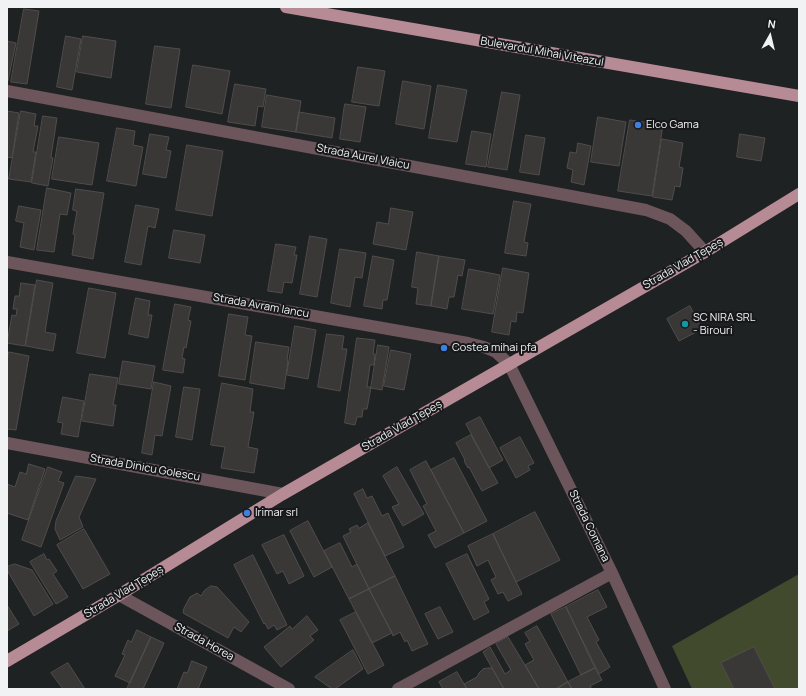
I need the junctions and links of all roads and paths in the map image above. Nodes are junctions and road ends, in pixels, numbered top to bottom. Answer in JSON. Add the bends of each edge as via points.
{"nodes":[{"id":1,"x":286,"y":7,"type":"edge"},
{"id":2,"x":7,"y":91,"type":"edge"},
{"id":3,"x":799,"y":96,"type":"edge"},
{"id":4,"x":799,"y":194,"type":"edge"},
{"id":5,"x":705,"y":252,"type":"junction"},
{"id":6,"x":7,"y":262,"type":"edge"},
{"id":7,"x":509,"y":364,"type":"junction"},
{"id":8,"x":7,"y":443,"type":"edge"},
{"id":9,"x":283,"y":494,"type":"junction"},
{"id":10,"x":612,"y":573,"type":"junction"},
{"id":11,"x":119,"y":595,"type":"junction"},
{"id":12,"x":7,"y":661,"type":"edge"},
{"id":13,"x":289,"y":689,"type":"edge"},
{"id":14,"x":398,"y":689,"type":"edge"},
{"id":15,"x":665,"y":689,"type":"edge"}],
"edges":[{"from":1,"to":3,"type":"main road","name":"Bulevardul Mihai Viteazul"},
{"from":2,"to":5,"type":"street","name":"Strada Aurel Vlaicu","via":[[646,210],[670,219],[686,231]]},
{"from":4,"to":5,"type":"main road","name":"Strada Vlad Țepeș"},
{"from":5,"to":7,"type":"main road","name":"Strada Vlad Țepeș"},
{"from":6,"to":7,"type":"street","name":"Strada Avram Iancu","via":[[484,346],[496,352]]},
{"from":7,"to":9,"type":"main road","name":"Strada Vlad Țepeș"},
{"from":7,"to":10,"type":"street","name":"Strada Comana"},
{"from":8,"to":9,"type":"street","name":"Strada Dinicu Golescu"},
{"from":9,"to":11,"type":"main road","name":"Strada Vlad Țepeș"},
{"from":10,"to":14,"type":"street"},
{"from":10,"to":15,"type":"street","name":"Strada Comana"},
{"from":11,"to":12,"type":"main road","name":"Strada Vlad Țepeș"},
{"from":11,"to":13,"type":"street","name":"Strada Horea"}]}
